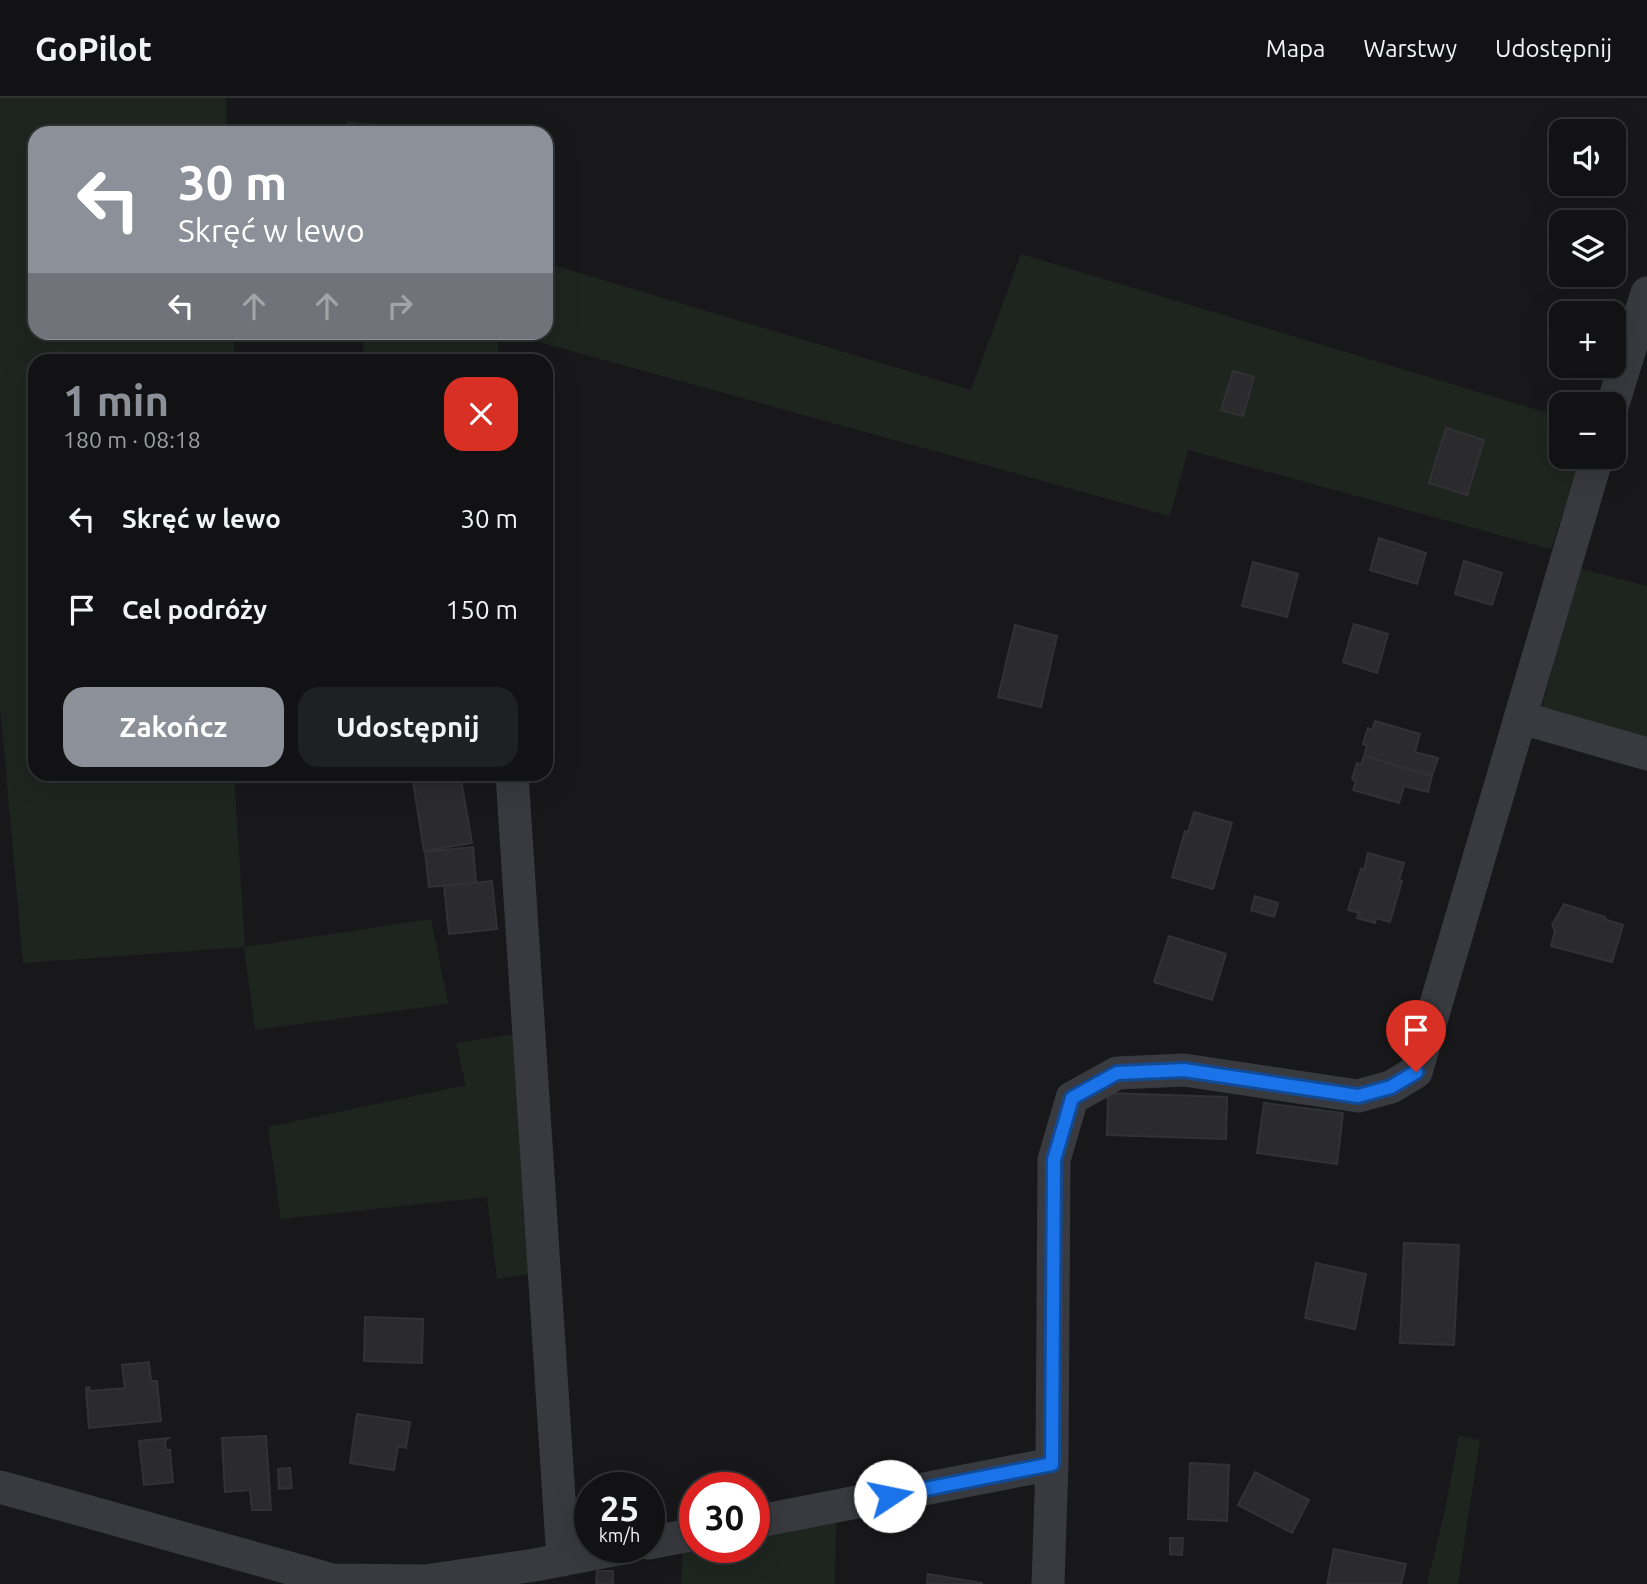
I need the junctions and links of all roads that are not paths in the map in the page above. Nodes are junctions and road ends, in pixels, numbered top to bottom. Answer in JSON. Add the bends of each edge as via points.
{"nodes":[{"id":1,"x":1647,"y":293,"type":"edge"},
{"id":2,"x":1617,"y":392,"type":"edge"},
{"id":3,"x":1594,"y":469,"type":"edge"},
{"id":4,"x":1522,"y":718,"type":"junction"},
{"id":5,"x":1647,"y":754,"type":"edge"},
{"id":6,"x":512,"y":781,"type":"edge"},
{"id":7,"x":1052,"y":1464,"type":"junction"},
{"id":8,"x":0,"y":1488,"type":"edge"},
{"id":9,"x":770,"y":1519,"type":"edge"},
{"id":10,"x":574,"y":1558,"type":"edge"},
{"id":11,"x":563,"y":1560,"type":"junction"},
{"id":12,"x":1048,"y":1584,"type":"edge"}],
"edges":[{"from":1,"to":2,"type":"street"},
{"from":3,"to":4,"type":"street"},
{"from":4,"to":5,"type":"street"},
{"from":4,"to":7,"type":"street","via":[[1416,1072],[1391,1087],[1358,1096],[1184,1070],[1117,1073],[1072,1098],[1054,1160]]},
{"from":6,"to":11,"type":"street"},
{"from":7,"to":9,"type":"street"},
{"from":7,"to":12,"type":"street"},
{"from":8,"to":11,"type":"street","via":[[332,1580],[425,1581]]},
{"from":10,"to":11,"type":"street"}]}
